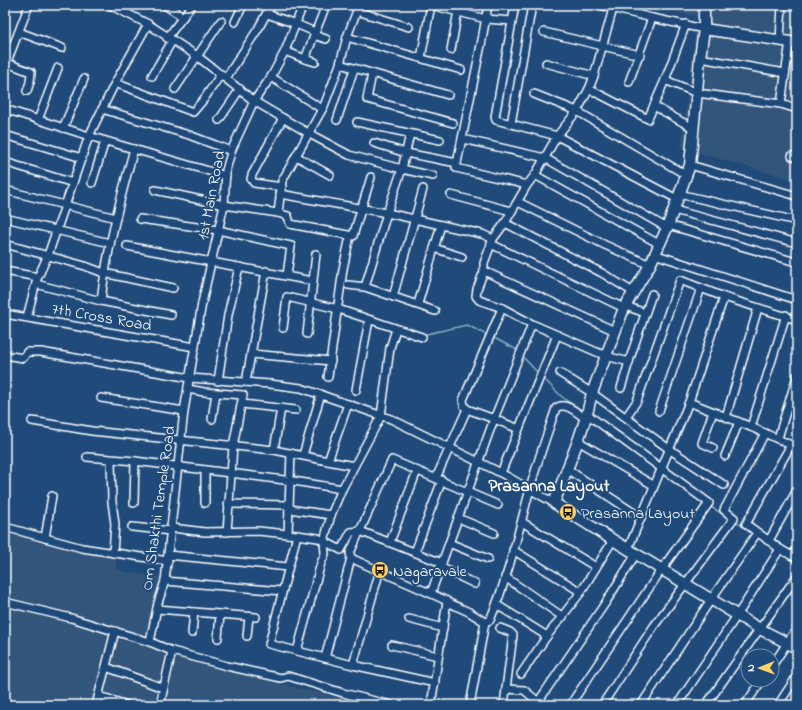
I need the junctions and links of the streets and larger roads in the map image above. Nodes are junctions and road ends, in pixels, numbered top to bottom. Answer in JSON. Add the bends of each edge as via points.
{"nodes":[{"id":1,"x":29,"y":5,"type":"edge"},
{"id":2,"x":110,"y":5,"type":"edge"},
{"id":3,"x":166,"y":5,"type":"edge"},
{"id":4,"x":192,"y":5,"type":"edge"},
{"id":5,"x":243,"y":5,"type":"edge"},
{"id":6,"x":271,"y":5,"type":"edge"},
{"id":7,"x":303,"y":5,"type":"edge"},
{"id":8,"x":326,"y":5,"type":"edge"},
{"id":9,"x":431,"y":5,"type":"edge"},
{"id":10,"x":488,"y":5,"type":"edge"},
{"id":11,"x":515,"y":5,"type":"edge"},
{"id":12,"x":532,"y":5,"type":"edge"},
{"id":13,"x":599,"y":5,"type":"edge"},
{"id":14,"x":704,"y":5,"type":"edge"},
{"id":15,"x":782,"y":5,"type":"edge"},
{"id":16,"x":614,"y":7,"type":"edge"},
{"id":17,"x":358,"y":8,"type":"edge"},
{"id":18,"x":459,"y":8,"type":"edge"},
{"id":19,"x":267,"y":14,"type":"junction"},
{"id":20,"x":183,"y":17,"type":"junction"},
{"id":21,"x":652,"y":18,"type":"junction"},
{"id":22,"x":486,"y":19,"type":"junction"},
{"id":23,"x":221,"y":21,"type":"dead end"},
{"id":24,"x":512,"y":21,"type":"junction"},
{"id":25,"x":236,"y":22,"type":"dead end"},
{"id":26,"x":148,"y":24,"type":"junction"},
{"id":27,"x":296,"y":24,"type":"junction"},
{"id":28,"x":686,"y":24,"type":"junction"},
{"id":29,"x":409,"y":27,"type":"dead end"},
{"id":30,"x":704,"y":29,"type":"junction"},
{"id":31,"x":19,"y":32,"type":"junction"},
{"id":32,"x":544,"y":32,"type":"dead end"},
{"id":33,"x":314,"y":34,"type":"junction"},
{"id":34,"x":347,"y":37,"type":"junction"},
{"id":35,"x":170,"y":39,"type":"junction"},
{"id":36,"x":326,"y":39,"type":"dead end"},
{"id":37,"x":789,"y":41,"type":"edge"},
{"id":38,"x":603,"y":46,"type":"junction"},
{"id":39,"x":62,"y":48,"type":"dead end"},
{"id":40,"x":451,"y":50,"type":"dead end"},
{"id":41,"x":285,"y":51,"type":"junction"},
{"id":42,"x":640,"y":55,"type":"junction"},
{"id":43,"x":197,"y":56,"type":"junction"},
{"id":44,"x":421,"y":58,"type":"junction"},
{"id":45,"x":700,"y":58,"type":"junction"},
{"id":46,"x":305,"y":59,"type":"junction"},
{"id":47,"x":316,"y":62,"type":"dead end"},
{"id":48,"x":546,"y":63,"type":"dead end"},
{"id":49,"x":340,"y":64,"type":"junction"},
{"id":50,"x":6,"y":65,"type":"edge"},
{"id":51,"x":58,"y":68,"type":"dead end"},
{"id":52,"x":354,"y":69,"type":"junction"},
{"id":53,"x":461,"y":70,"type":"dead end"},
{"id":54,"x":785,"y":73,"type":"junction"},
{"id":55,"x":372,"y":74,"type":"junction"},
{"id":56,"x":152,"y":76,"type":"dead end"},
{"id":57,"x":223,"y":76,"type":"junction"},
{"id":58,"x":594,"y":76,"type":"junction"},
{"id":59,"x":271,"y":77,"type":"junction"},
{"id":60,"x":84,"y":79,"type":"dead end"},
{"id":61,"x":666,"y":80,"type":"junction"},
{"id":62,"x":629,"y":82,"type":"dead end"},
{"id":63,"x":115,"y":83,"type":"junction"},
{"id":64,"x":175,"y":89,"type":"dead end"},
{"id":65,"x":240,"y":89,"type":"junction"},
{"id":66,"x":589,"y":89,"type":"junction"},
{"id":67,"x":27,"y":91,"type":"dead end"},
{"id":68,"x":696,"y":93,"type":"junction"},
{"id":69,"x":534,"y":94,"type":"dead end"},
{"id":70,"x":448,"y":95,"type":"dead end"},
{"id":71,"x":254,"y":101,"type":"junction"},
{"id":72,"x":781,"y":104,"type":"junction"},
{"id":73,"x":654,"y":106,"type":"junction"},
{"id":74,"x":797,"y":108,"type":"edge"},
{"id":75,"x":5,"y":109,"type":"edge"},
{"id":76,"x":102,"y":109,"type":"junction"},
{"id":77,"x":322,"y":109,"type":"junction"},
{"id":78,"x":577,"y":111,"type":"junction"},
{"id":79,"x":283,"y":118,"type":"junction"},
{"id":80,"x":38,"y":120,"type":"junction"},
{"id":81,"x":219,"y":120,"type":"dead end"},
{"id":82,"x":338,"y":120,"type":"dead end"},
{"id":83,"x":356,"y":122,"type":"dead end"},
{"id":84,"x":453,"y":123,"type":"dead end"},
{"id":85,"x":511,"y":124,"type":"junction"},
{"id":86,"x":63,"y":128,"type":"junction"},
{"id":87,"x":694,"y":128,"type":"junction"},
{"id":88,"x":308,"y":133,"type":"junction"},
{"id":89,"x":410,"y":134,"type":"junction"},
{"id":90,"x":5,"y":135,"type":"edge"},
{"id":91,"x":89,"y":136,"type":"junction"},
{"id":92,"x":557,"y":136,"type":"junction"},
{"id":93,"x":463,"y":139,"type":"junction"},
{"id":94,"x":440,"y":140,"type":"dead end"},
{"id":95,"x":105,"y":141,"type":"junction"},
{"id":96,"x":374,"y":143,"type":"dead end"},
{"id":97,"x":134,"y":149,"type":"junction"},
{"id":98,"x":231,"y":151,"type":"junction"},
{"id":99,"x":406,"y":152,"type":"junction"},
{"id":100,"x":296,"y":156,"type":"junction"},
{"id":101,"x":82,"y":158,"type":"junction"},
{"id":102,"x":545,"y":158,"type":"junction"},
{"id":103,"x":5,"y":162,"type":"edge"},
{"id":104,"x":457,"y":163,"type":"junction"},
{"id":105,"x":402,"y":169,"type":"junction"},
{"id":106,"x":688,"y":170,"type":"junction"},
{"id":107,"x":330,"y":175,"type":"dead end"},
{"id":108,"x":535,"y":175,"type":"junction"},
{"id":109,"x":226,"y":176,"type":"junction"},
{"id":110,"x":371,"y":176,"type":"dead end"},
{"id":111,"x":433,"y":176,"type":"dead end"},
{"id":112,"x":73,"y":183,"type":"junction"},
{"id":113,"x":92,"y":183,"type":"dead end"},
{"id":114,"x":526,"y":185,"type":"junction"},
{"id":115,"x":282,"y":187,"type":"junction"},
{"id":116,"x":423,"y":189,"type":"dead end"},
{"id":117,"x":5,"y":190,"type":"edge"},
{"id":118,"x":155,"y":190,"type":"dead end"},
{"id":119,"x":280,"y":194,"type":"junction"},
{"id":120,"x":451,"y":195,"type":"dead end"},
{"id":121,"x":797,"y":196,"type":"edge"},
{"id":122,"x":678,"y":197,"type":"junction"},
{"id":123,"x":518,"y":202,"type":"junction"},
{"id":124,"x":224,"y":205,"type":"junction"},
{"id":125,"x":65,"y":206,"type":"junction"},
{"id":126,"x":362,"y":208,"type":"junction"},
{"id":127,"x":674,"y":210,"type":"junction"},
{"id":128,"x":511,"y":211,"type":"junction"},
{"id":129,"x":278,"y":213,"type":"junction"},
{"id":130,"x":387,"y":213,"type":"junction"},
{"id":131,"x":5,"y":218,"type":"edge"},
{"id":132,"x":116,"y":218,"type":"junction"},
{"id":133,"x":140,"y":219,"type":"dead end"},
{"id":134,"x":415,"y":219,"type":"junction"},
{"id":135,"x":797,"y":221,"type":"edge"},
{"id":136,"x":505,"y":223,"type":"junction"},
{"id":137,"x":441,"y":225,"type":"junction"},
{"id":138,"x":668,"y":226,"type":"junction"},
{"id":139,"x":57,"y":230,"type":"junction"},
{"id":140,"x":218,"y":230,"type":"junction"},
{"id":141,"x":349,"y":241,"type":"dead end"},
{"id":142,"x":492,"y":241,"type":"junction"},
{"id":143,"x":110,"y":243,"type":"junction"},
{"id":144,"x":797,"y":243,"type":"edge"},
{"id":145,"x":5,"y":244,"type":"edge"},
{"id":146,"x":659,"y":244,"type":"junction"},
{"id":147,"x":127,"y":246,"type":"dead end"},
{"id":148,"x":434,"y":248,"type":"junction"},
{"id":149,"x":316,"y":254,"type":"dead end"},
{"id":150,"x":654,"y":254,"type":"junction"},
{"id":151,"x":48,"y":255,"type":"junction"},
{"id":152,"x":462,"y":257,"type":"dead end"},
{"id":153,"x":210,"y":262,"type":"junction"},
{"id":154,"x":796,"y":262,"type":"dead end"},
{"id":155,"x":650,"y":265,"type":"junction"},
{"id":156,"x":239,"y":267,"type":"junction"},
{"id":157,"x":5,"y":271,"type":"edge"},
{"id":158,"x":266,"y":271,"type":"junction"},
{"id":159,"x":484,"y":271,"type":"junction"},
{"id":160,"x":104,"y":273,"type":"junction"},
{"id":161,"x":287,"y":275,"type":"junction"},
{"id":162,"x":37,"y":280,"type":"junction"},
{"id":163,"x":312,"y":281,"type":"junction"},
{"id":164,"x":348,"y":285,"type":"dead end"},
{"id":165,"x":173,"y":288,"type":"dead end"},
{"id":166,"x":365,"y":288,"type":"junction"},
{"id":167,"x":701,"y":288,"type":"junction"},
{"id":168,"x":633,"y":292,"type":"junction"},
{"id":169,"x":652,"y":294,"type":"dead end"},
{"id":170,"x":393,"y":297,"type":"junction"},
{"id":171,"x":724,"y":297,"type":"junction"},
{"id":172,"x":797,"y":300,"type":"edge"},
{"id":173,"x":101,"y":301,"type":"junction"},
{"id":174,"x":310,"y":303,"type":"junction"},
{"id":175,"x":418,"y":304,"type":"junction"},
{"id":176,"x":625,"y":307,"type":"junction"},
{"id":177,"x":338,"y":308,"type":"junction"},
{"id":178,"x":502,"y":308,"type":"junction"},
{"id":179,"x":758,"y":308,"type":"junction"},
{"id":180,"x":436,"y":311,"type":"dead end"},
{"id":181,"x":645,"y":313,"type":"junction"},
{"id":182,"x":5,"y":314,"type":"edge"},
{"id":183,"x":171,"y":315,"type":"dead end"},
{"id":184,"x":786,"y":315,"type":"junction"},
{"id":185,"x":28,"y":317,"type":"junction"},
{"id":186,"x":369,"y":320,"type":"junction"},
{"id":187,"x":797,"y":320,"type":"edge"},
{"id":188,"x":532,"y":324,"type":"junction"},
{"id":189,"x":283,"y":328,"type":"dead end"},
{"id":190,"x":396,"y":329,"type":"junction"},
{"id":191,"x":615,"y":332,"type":"junction"},
{"id":192,"x":307,"y":334,"type":"dead end"},
{"id":193,"x":557,"y":335,"type":"junction"},
{"id":194,"x":422,"y":337,"type":"dead end"},
{"id":195,"x":195,"y":347,"type":"junction"},
{"id":196,"x":251,"y":354,"type":"junction"},
{"id":197,"x":5,"y":355,"type":"edge"},
{"id":198,"x":606,"y":356,"type":"junction"},
{"id":199,"x":331,"y":361,"type":"junction"},
{"id":200,"x":629,"y":362,"type":"junction"},
{"id":201,"x":560,"y":373,"type":"dead end"},
{"id":202,"x":797,"y":376,"type":"edge"},
{"id":203,"x":328,"y":377,"type":"dead end"},
{"id":204,"x":190,"y":378,"type":"junction"},
{"id":205,"x":218,"y":381,"type":"junction"},
{"id":206,"x":246,"y":382,"type":"junction"},
{"id":207,"x":621,"y":388,"type":"dead end"},
{"id":208,"x":188,"y":389,"type":"junction"},
{"id":209,"x":356,"y":390,"type":"dead end"},
{"id":210,"x":216,"y":393,"type":"junction"},
{"id":211,"x":592,"y":393,"type":"junction"},
{"id":212,"x":320,"y":394,"type":"junction"},
{"id":213,"x":101,"y":398,"type":"dead end"},
{"id":214,"x":688,"y":402,"type":"junction"},
{"id":215,"x":242,"y":404,"type":"junction"},
{"id":216,"x":348,"y":404,"type":"junction"},
{"id":217,"x":281,"y":408,"type":"junction"},
{"id":218,"x":467,"y":409,"type":"junction"},
{"id":219,"x":296,"y":410,"type":"dead end"},
{"id":220,"x":184,"y":411,"type":"junction"},
{"id":221,"x":659,"y":411,"type":"dead end"},
{"id":222,"x":713,"y":412,"type":"junction"},
{"id":223,"x":381,"y":416,"type":"junction"},
{"id":224,"x":587,"y":416,"type":"junction"},
{"id":225,"x":626,"y":417,"type":"junction"},
{"id":226,"x":726,"y":417,"type":"junction"},
{"id":227,"x":212,"y":419,"type":"dead end"},
{"id":228,"x":494,"y":419,"type":"junction"},
{"id":229,"x":32,"y":421,"type":"dead end"},
{"id":230,"x":739,"y":422,"type":"junction"},
{"id":231,"x":751,"y":427,"type":"junction"},
{"id":232,"x":519,"y":429,"type":"junction"},
{"id":233,"x":765,"y":433,"type":"junction"},
{"id":234,"x":778,"y":438,"type":"junction"},
{"id":235,"x":181,"y":440,"type":"junction"},
{"id":236,"x":578,"y":441,"type":"junction"},
{"id":237,"x":233,"y":446,"type":"junction"},
{"id":238,"x":794,"y":446,"type":"edge"},
{"id":239,"x":449,"y":448,"type":"junction"},
{"id":240,"x":712,"y":448,"type":"dead end"},
{"id":241,"x":669,"y":449,"type":"junction"},
{"id":242,"x":274,"y":450,"type":"junction"},
{"id":243,"x":290,"y":453,"type":"junction"},
{"id":244,"x":303,"y":455,"type":"junction"},
{"id":245,"x":725,"y":456,"type":"dead end"},
{"id":246,"x":87,"y":457,"type":"dead end"},
{"id":247,"x":111,"y":460,"type":"junction"},
{"id":248,"x":135,"y":461,"type":"junction"},
{"id":249,"x":328,"y":461,"type":"junction"},
{"id":250,"x":478,"y":462,"type":"junction"},
{"id":251,"x":354,"y":466,"type":"junction"},
{"id":252,"x":179,"y":467,"type":"junction"},
{"id":253,"x":567,"y":469,"type":"junction"},
{"id":254,"x":205,"y":470,"type":"junction"},
{"id":255,"x":417,"y":470,"type":"junction"},
{"id":256,"x":661,"y":470,"type":"junction"},
{"id":257,"x":501,"y":473,"type":"junction"},
{"id":258,"x":232,"y":474,"type":"junction"},
{"id":259,"x":439,"y":479,"type":"junction"},
{"id":260,"x":289,"y":481,"type":"junction"},
{"id":261,"x":653,"y":485,"type":"junction"},
{"id":262,"x":724,"y":485,"type":"dead end"},
{"id":263,"x":530,"y":488,"type":"junction"},
{"id":264,"x":342,"y":489,"type":"junction"},
{"id":265,"x":797,"y":490,"type":"edge"},
{"id":266,"x":467,"y":492,"type":"junction"},
{"id":267,"x":52,"y":496,"type":"dead end"},
{"id":268,"x":134,"y":503,"type":"dead end"},
{"id":269,"x":205,"y":503,"type":"dead end"},
{"id":270,"x":554,"y":503,"type":"junction"},
{"id":271,"x":228,"y":504,"type":"junction"},
{"id":272,"x":498,"y":505,"type":"dead end"},
{"id":273,"x":289,"y":507,"type":"junction"},
{"id":274,"x":331,"y":515,"type":"junction"},
{"id":275,"x":640,"y":517,"type":"junction"},
{"id":276,"x":458,"y":518,"type":"junction"},
{"id":277,"x":522,"y":522,"type":"junction"},
{"id":278,"x":5,"y":526,"type":"edge"},
{"id":279,"x":132,"y":527,"type":"dead end"},
{"id":280,"x":171,"y":530,"type":"junction"},
{"id":281,"x":360,"y":531,"type":"junction"},
{"id":282,"x":227,"y":532,"type":"junction"},
{"id":283,"x":758,"y":533,"type":"junction"},
{"id":284,"x":288,"y":534,"type":"junction"},
{"id":285,"x":297,"y":534,"type":"junction"},
{"id":286,"x":494,"y":534,"type":"dead end"},
{"id":287,"x":45,"y":538,"type":"junction"},
{"id":288,"x":613,"y":540,"type":"junction"},
{"id":289,"x":767,"y":540,"type":"junction"},
{"id":290,"x":324,"y":541,"type":"junction"},
{"id":291,"x":390,"y":542,"type":"junction"},
{"id":292,"x":449,"y":543,"type":"junction"},
{"id":293,"x":797,"y":548,"type":"edge"},
{"id":294,"x":780,"y":549,"type":"junction"},
{"id":295,"x":514,"y":550,"type":"junction"},
{"id":296,"x":632,"y":551,"type":"junction"},
{"id":297,"x":416,"y":552,"type":"junction"},
{"id":298,"x":113,"y":553,"type":"junction"},
{"id":299,"x":168,"y":558,"type":"junction"},
{"id":300,"x":351,"y":558,"type":"junction"},
{"id":301,"x":794,"y":558,"type":"edge"},
{"id":302,"x":488,"y":559,"type":"dead end"},
{"id":303,"x":441,"y":565,"type":"junction"},
{"id":304,"x":288,"y":567,"type":"junction"},
{"id":305,"x":596,"y":567,"type":"junction"},
{"id":306,"x":662,"y":569,"type":"junction"},
{"id":307,"x":380,"y":570,"type":"junction"},
{"id":308,"x":797,"y":576,"type":"edge"},
{"id":309,"x":505,"y":577,"type":"junction"},
{"id":310,"x":165,"y":581,"type":"junction"},
{"id":311,"x":686,"y":583,"type":"junction"},
{"id":312,"x":475,"y":584,"type":"dead end"},
{"id":313,"x":282,"y":591,"type":"junction"},
{"id":314,"x":581,"y":592,"type":"junction"},
{"id":315,"x":430,"y":593,"type":"junction"},
{"id":316,"x":712,"y":598,"type":"junction"},
{"id":317,"x":5,"y":602,"type":"edge"},
{"id":318,"x":447,"y":602,"type":"junction"},
{"id":319,"x":496,"y":605,"type":"junction"},
{"id":320,"x":158,"y":609,"type":"junction"},
{"id":321,"x":194,"y":612,"type":"junction"},
{"id":322,"x":220,"y":614,"type":"junction"},
{"id":323,"x":738,"y":614,"type":"junction"},
{"id":324,"x":563,"y":617,"type":"junction"},
{"id":325,"x":409,"y":619,"type":"dead end"},
{"id":326,"x":485,"y":622,"type":"junction"},
{"id":327,"x":443,"y":628,"type":"junction"},
{"id":328,"x":500,"y":628,"type":"dead end"},
{"id":329,"x":797,"y":628,"type":"edge"},
{"id":330,"x":760,"y":629,"type":"junction"},
{"id":331,"x":115,"y":631,"type":"junction"},
{"id":332,"x":192,"y":633,"type":"dead end"},
{"id":333,"x":247,"y":636,"type":"dead end"},
{"id":334,"x":548,"y":636,"type":"junction"},
{"id":335,"x":218,"y":638,"type":"dead end"},
{"id":336,"x":150,"y":642,"type":"junction"},
{"id":337,"x":788,"y":643,"type":"junction"},
{"id":338,"x":392,"y":644,"type":"dead end"},
{"id":339,"x":797,"y":648,"type":"edge"},
{"id":340,"x":172,"y":651,"type":"junction"},
{"id":341,"x":297,"y":651,"type":"junction"},
{"id":342,"x":780,"y":654,"type":"edge"},
{"id":343,"x":438,"y":656,"type":"junction"},
{"id":344,"x":325,"y":658,"type":"junction"},
{"id":345,"x":353,"y":665,"type":"junction"},
{"id":346,"x":106,"y":667,"type":"junction"},
{"id":347,"x":521,"y":674,"type":"dead end"},
{"id":348,"x":797,"y":676,"type":"edge"},
{"id":349,"x":434,"y":683,"type":"junction"},
{"id":350,"x":163,"y":688,"type":"junction"},
{"id":351,"x":757,"y":688,"type":"edge"},
{"id":352,"x":506,"y":689,"type":"junction"},
{"id":353,"x":99,"y":696,"type":"junction"},
{"id":354,"x":538,"y":704,"type":"edge"},
{"id":355,"x":96,"y":705,"type":"edge"},
{"id":356,"x":127,"y":705,"type":"edge"},
{"id":357,"x":160,"y":705,"type":"edge"},
{"id":358,"x":391,"y":705,"type":"edge"},
{"id":359,"x":431,"y":705,"type":"edge"},
{"id":360,"x":470,"y":705,"type":"edge"},
{"id":361,"x":504,"y":705,"type":"edge"},
{"id":362,"x":570,"y":705,"type":"edge"},
{"id":363,"x":602,"y":705,"type":"edge"},
{"id":364,"x":642,"y":705,"type":"edge"},
{"id":365,"x":677,"y":705,"type":"edge"},
{"id":366,"x":706,"y":705,"type":"edge"},
{"id":367,"x":745,"y":705,"type":"edge"},
{"id":368,"x":778,"y":705,"type":"edge"}],
"edges":[{"from":1,"to":31,"type":"street"},
{"from":2,"to":26,"type":"street"},
{"from":3,"to":20,"type":"street"},
{"from":4,"to":20,"type":"street"},
{"from":5,"to":25,"type":"street"},
{"from":6,"to":19,"type":"street"},
{"from":7,"to":27,"type":"street","name":"1st Main Road"},
{"from":8,"to":33,"type":"street"},
{"from":9,"to":18,"type":"street"},
{"from":9,"to":44,"type":"street"},
{"from":10,"to":22,"type":"street"},
{"from":11,"to":24,"type":"street"},
{"from":12,"to":85,"type":"street"},
{"from":13,"to":16,"type":"street"},
{"from":14,"to":30,"type":"street"},
{"from":15,"to":37,"type":"street"},
{"from":16,"to":21,"type":"street"},
{"from":16,"to":38,"type":"street"},
{"from":17,"to":29,"type":"street"},
{"from":17,"to":34,"type":"street"},
{"from":18,"to":22,"type":"street"},
{"from":18,"to":40,"type":"street"},
{"from":19,"to":27,"type":"street"},
{"from":19,"to":57,"type":"street"},
{"from":20,"to":35,"type":"street"},
{"from":21,"to":28,"type":"street"},
{"from":21,"to":42,"type":"street"},
{"from":22,"to":24,"type":"street"},
{"from":22,"to":93,"type":"street"},
{"from":23,"to":43,"type":"street"},
{"from":24,"to":85,"type":"street","via":[[495,117],[496,120]]},
{"from":26,"to":35,"type":"street"},
{"from":26,"to":63,"type":"street"},
{"from":27,"to":33,"type":"street"},
{"from":27,"to":41,"type":"street","name":"1st Main Road"},
{"from":28,"to":30,"type":"street"},
{"from":28,"to":61,"type":"street"},
{"from":30,"to":37,"type":"street"},
{"from":30,"to":45,"type":"street"},
{"from":31,"to":39,"type":"street"},
{"from":31,"to":50,"type":"street"},
{"from":32,"to":38,"type":"street"},
{"from":33,"to":36,"type":"street"},
{"from":33,"to":46,"type":"street"},
{"from":34,"to":44,"type":"street"},
{"from":34,"to":49,"type":"street"},
{"from":35,"to":43,"type":"street"},
{"from":35,"to":56,"type":"street"},
{"from":37,"to":54,"type":"street"},
{"from":38,"to":42,"type":"street"},
{"from":38,"to":58,"type":"street"},
{"from":41,"to":46,"type":"street"},
{"from":41,"to":59,"type":"street","name":"1st Main Road"},
{"from":42,"to":62,"type":"street"},
{"from":43,"to":57,"type":"street"},
{"from":43,"to":64,"type":"street"},
{"from":44,"to":53,"type":"street"},
{"from":45,"to":54,"type":"street"},
{"from":45,"to":68,"type":"street"},
{"from":46,"to":47,"type":"street"},
{"from":48,"to":58,"type":"street"},
{"from":49,"to":52,"type":"street"},
{"from":49,"to":77,"type":"street"},
{"from":50,"to":67,"type":"street","via":[[31,72]]},
{"from":51,"to":80,"type":"street"},
{"from":52,"to":55,"type":"street"},
{"from":52,"to":82,"type":"street"},
{"from":54,"to":72,"type":"street"},
{"from":55,"to":70,"type":"street"},
{"from":55,"to":84,"type":"street","via":[[367,99]]},
{"from":57,"to":63,"type":"street","via":[[193,112]]},
{"from":57,"to":65,"type":"street"},
{"from":58,"to":66,"type":"street"},
{"from":59,"to":71,"type":"street","name":"1st Main Road"},
{"from":59,"to":77,"type":"street"},
{"from":60,"to":86,"type":"street"},
{"from":61,"to":68,"type":"street"},
{"from":61,"to":73,"type":"street"},
{"from":63,"to":76,"type":"street"},
{"from":65,"to":71,"type":"street"},
{"from":65,"to":81,"type":"street"},
{"from":66,"to":73,"type":"street","via":[[648,119]]},
{"from":66,"to":78,"type":"street"},
{"from":68,"to":72,"type":"street"},
{"from":68,"to":87,"type":"street"},
{"from":69,"to":78,"type":"street"},
{"from":71,"to":79,"type":"street"},
{"from":71,"to":98,"type":"street","name":"1st Main Road"},
{"from":72,"to":74,"type":"street"},
{"from":73,"to":87,"type":"street"},
{"from":75,"to":80,"type":"street"},
{"from":76,"to":91,"type":"street"},
{"from":76,"to":98,"type":"street","via":[[189,135]]},
{"from":77,"to":88,"type":"street"},
{"from":78,"to":92,"type":"street"},
{"from":78,"to":106,"type":"street"},
{"from":79,"to":88,"type":"street"},
{"from":79,"to":115,"type":"street","via":[[252,175],[254,183]]},
{"from":80,"to":86,"type":"street"},
{"from":83,"to":89,"type":"street"},
{"from":85,"to":92,"type":"street"},
{"from":86,"to":91,"type":"street"},
{"from":87,"to":106,"type":"street"},
{"from":88,"to":100,"type":"street"},
{"from":88,"to":105,"type":"street","via":[[349,155]]},
{"from":89,"to":94,"type":"street"},
{"from":89,"to":99,"type":"street"},
{"from":90,"to":101,"type":"street"},
{"from":91,"to":95,"type":"street"},
{"from":91,"to":101,"type":"street"},
{"from":92,"to":102,"type":"street"},
{"from":92,"to":122,"type":"street"},
{"from":93,"to":102,"type":"street"},
{"from":93,"to":104,"type":"street"},
{"from":95,"to":97,"type":"street"},
{"from":95,"to":113,"type":"street"},
{"from":96,"to":99,"type":"street"},
{"from":97,"to":109,"type":"street"},
{"from":97,"to":132,"type":"street"},
{"from":98,"to":109,"type":"street","name":"1st Main Road"},
{"from":99,"to":104,"type":"street"},
{"from":99,"to":105,"type":"street"},
{"from":100,"to":107,"type":"street"},
{"from":100,"to":115,"type":"street","via":[[282,181]]},
{"from":101,"to":112,"type":"street"},
{"from":102,"to":108,"type":"street"},
{"from":102,"to":138,"type":"street"},
{"from":103,"to":112,"type":"street"},
{"from":104,"to":114,"type":"street","via":[[456,168]]},
{"from":105,"to":111,"type":"street"},
{"from":105,"to":130,"type":"street"},
{"from":106,"to":121,"type":"street"},
{"from":106,"to":122,"type":"street"},
{"from":108,"to":114,"type":"street"},
{"from":108,"to":146,"type":"street"},
{"from":109,"to":124,"type":"street","name":"1st Main Road"},
{"from":110,"to":126,"type":"street"},
{"from":112,"to":125,"type":"street"},
{"from":114,"to":123,"type":"street"},
{"from":115,"to":119,"type":"street"},
{"from":116,"to":134,"type":"street"},
{"from":117,"to":125,"type":"street"},
{"from":118,"to":124,"type":"street"},
{"from":119,"to":126,"type":"street"},
{"from":119,"to":129,"type":"street"},
{"from":120,"to":128,"type":"street"},
{"from":122,"to":127,"type":"street"},
{"from":122,"to":135,"type":"street"},
{"from":123,"to":128,"type":"street"},
{"from":123,"to":155,"type":"street"},
{"from":124,"to":129,"type":"street"},
{"from":124,"to":140,"type":"street","name":"1st Main Road"},
{"from":125,"to":132,"type":"street"},
{"from":125,"to":139,"type":"street"},
{"from":126,"to":129,"type":"street","via":[[353,236],[290,224],[288,216]]},
{"from":126,"to":130,"type":"street"},
{"from":127,"to":138,"type":"street"},
{"from":127,"to":144,"type":"street"},
{"from":128,"to":136,"type":"street"},
{"from":130,"to":134,"type":"street"},
{"from":130,"to":166,"type":"street"},
{"from":131,"to":139,"type":"street"},
{"from":132,"to":143,"type":"street"},
{"from":133,"to":140,"type":"street"},
{"from":134,"to":137,"type":"street"},
{"from":134,"to":170,"type":"street"},
{"from":136,"to":142,"type":"street"},
{"from":136,"to":168,"type":"street","via":[[602,273]]},
{"from":137,"to":142,"type":"street","via":[[482,234]]},
{"from":137,"to":148,"type":"street"},
{"from":138,"to":146,"type":"street"},
{"from":138,"to":154,"type":"street"},
{"from":139,"to":143,"type":"street"},
{"from":139,"to":151,"type":"street"},
{"from":140,"to":153,"type":"street","name":"1st Main Road"},
{"from":140,"to":161,"type":"street","via":[[291,246]]},
{"from":141,"to":177,"type":"street"},
{"from":142,"to":159,"type":"street","via":[[484,263]]},
{"from":142,"to":176,"type":"street"},
{"from":143,"to":160,"type":"street"},
{"from":145,"to":151,"type":"street"},
{"from":146,"to":150,"type":"street"},
{"from":147,"to":153,"type":"street"},
{"from":148,"to":152,"type":"street"},
{"from":148,"to":175,"type":"street"},
{"from":149,"to":163,"type":"street"},
{"from":150,"to":155,"type":"street"},
{"from":150,"to":172,"type":"street"},
{"from":151,"to":160,"type":"street"},
{"from":151,"to":162,"type":"street"},
{"from":153,"to":156,"type":"street"},
{"from":153,"to":195,"type":"street","name":"1st Main Road"},
{"from":155,"to":168,"type":"street"},
{"from":156,"to":158,"type":"street"},
{"from":156,"to":205,"type":"street","via":[[228,315]]},
{"from":157,"to":162,"type":"street"},
{"from":158,"to":161,"type":"street"},
{"from":158,"to":196,"type":"street"},
{"from":159,"to":178,"type":"street","via":[[476,296],[479,300]]},
{"from":159,"to":191,"type":"street"},
{"from":160,"to":165,"type":"street"},
{"from":160,"to":173,"type":"street"},
{"from":161,"to":163,"type":"street"},
{"from":162,"to":173,"type":"street"},
{"from":162,"to":185,"type":"street"},
{"from":163,"to":174,"type":"street"},
{"from":164,"to":166,"type":"street"},
{"from":166,"to":170,"type":"street"},
{"from":167,"to":171,"type":"street"},
{"from":167,"to":221,"type":"street"},
{"from":167,"to":225,"type":"street","via":[[680,280],[637,401]]},
{"from":168,"to":176,"type":"street"},
{"from":169,"to":181,"type":"street"},
{"from":170,"to":175,"type":"street"},
{"from":171,"to":179,"type":"street"},
{"from":171,"to":214,"type":"street"},
{"from":173,"to":183,"type":"street"},
{"from":174,"to":177,"type":"street"},
{"from":174,"to":189,"type":"street","via":[[287,297]]},
{"from":174,"to":192,"type":"street"},
{"from":175,"to":180,"type":"street"},
{"from":176,"to":181,"type":"street"},
{"from":176,"to":191,"type":"street"},
{"from":177,"to":186,"type":"street"},
{"from":177,"to":199,"type":"street"},
{"from":178,"to":188,"type":"street"},
{"from":178,"to":218,"type":"street","via":[[463,400]]},
{"from":179,"to":184,"type":"street"},
{"from":179,"to":226,"type":"street"},
{"from":181,"to":200,"type":"street"},
{"from":182,"to":185,"type":"street","name":"7th Cross Road"},
{"from":184,"to":187,"type":"street"},
{"from":184,"to":231,"type":"street"},
{"from":185,"to":195,"type":"street","name":"7th Cross Road"},
{"from":186,"to":190,"type":"street"},
{"from":186,"to":209,"type":"street"},
{"from":188,"to":193,"type":"street"},
{"from":188,"to":228,"type":"street"},
{"from":190,"to":194,"type":"street"},
{"from":190,"to":223,"type":"street","via":[[390,348]]},
{"from":191,"to":198,"type":"street"},
{"from":193,"to":198,"type":"street"},
{"from":193,"to":232,"type":"street"},
{"from":195,"to":204,"type":"street","name":"1st Main Road"},
{"from":196,"to":199,"type":"street"},
{"from":196,"to":206,"type":"street"},
{"from":197,"to":204,"type":"street","via":[[23,358],[27,352],[41,352]]},
{"from":198,"to":200,"type":"street"},
{"from":198,"to":211,"type":"street"},
{"from":199,"to":203,"type":"street"},
{"from":200,"to":207,"type":"street"},
{"from":201,"to":211,"type":"street"},
{"from":202,"to":234,"type":"street"},
{"from":204,"to":205,"type":"street"},
{"from":204,"to":208,"type":"street","name":"Om Shakthi Temple Road"},
{"from":205,"to":206,"type":"street"},
{"from":206,"to":212,"type":"street","via":[[301,388]]},
{"from":208,"to":210,"type":"street"},
{"from":208,"to":220,"type":"street","name":"Om Shakthi Temple Road"},
{"from":210,"to":215,"type":"street","via":[[243,395]]},
{"from":210,"to":227,"type":"street"},
{"from":211,"to":224,"type":"street"},
{"from":211,"to":225,"type":"street"},
{"from":212,"to":216,"type":"street"},
{"from":212,"to":244,"type":"street"},
{"from":213,"to":220,"type":"street"},
{"from":214,"to":222,"type":"street"},
{"from":214,"to":241,"type":"street"},
{"from":215,"to":217,"type":"street"},
{"from":215,"to":237,"type":"street"},
{"from":216,"to":223,"type":"street"},
{"from":216,"to":249,"type":"street"},
{"from":217,"to":219,"type":"street"},
{"from":217,"to":242,"type":"street"},
{"from":218,"to":228,"type":"street"},
{"from":218,"to":239,"type":"street"},
{"from":220,"to":235,"type":"street","name":"Om Shakthi Temple Road"},
{"from":222,"to":226,"type":"street"},
{"from":222,"to":240,"type":"street","via":[[702,443]]},
{"from":223,"to":239,"type":"street"},
{"from":223,"to":251,"type":"street"},
{"from":224,"to":236,"type":"street"},
{"from":224,"to":256,"type":"street"},
{"from":224,"to":263,"type":"street","via":[[565,405],[556,408]]},
{"from":225,"to":241,"type":"street"},
{"from":226,"to":230,"type":"street"},
{"from":228,"to":232,"type":"street"},
{"from":228,"to":250,"type":"street"},
{"from":229,"to":235,"type":"street","via":[[92,431]]},
{"from":230,"to":231,"type":"street"},
{"from":230,"to":245,"type":"street"},
{"from":231,"to":233,"type":"street"},
{"from":232,"to":257,"type":"street"},
{"from":233,"to":234,"type":"street"},
{"from":233,"to":311,"type":"street","via":[[724,510],[732,520]]},
{"from":234,"to":238,"type":"street"},
{"from":235,"to":237,"type":"street"},
{"from":235,"to":252,"type":"street","name":"Om Shakthi Temple Road"},
{"from":236,"to":253,"type":"street"},
{"from":236,"to":261,"type":"street"},
{"from":237,"to":242,"type":"street"},
{"from":237,"to":258,"type":"street"},
{"from":238,"to":283,"type":"street","via":[[746,524]]},
{"from":239,"to":250,"type":"street"},
{"from":239,"to":259,"type":"street"},
{"from":241,"to":256,"type":"street"},
{"from":241,"to":262,"type":"street"},
{"from":242,"to":243,"type":"street"},
{"from":243,"to":244,"type":"street"},
{"from":243,"to":260,"type":"street"},
{"from":244,"to":249,"type":"street"},
{"from":246,"to":247,"type":"street"},
{"from":247,"to":248,"type":"street"},
{"from":247,"to":298,"type":"street","via":[[115,524]]},
{"from":248,"to":252,"type":"street"},
{"from":248,"to":268,"type":"street"},
{"from":249,"to":251,"type":"street"},
{"from":250,"to":257,"type":"street"},
{"from":250,"to":266,"type":"street"},
{"from":251,"to":264,"type":"street"},
{"from":252,"to":254,"type":"street"},
{"from":252,"to":280,"type":"street","name":"Om Shakthi Temple Road"},
{"from":253,"to":270,"type":"street"},
{"from":253,"to":275,"type":"street"},
{"from":254,"to":258,"type":"street"},
{"from":254,"to":269,"type":"street"},
{"from":255,"to":259,"type":"street"},
{"from":255,"to":281,"type":"street","via":[[392,460]]},
{"from":255,"to":291,"type":"street"},
{"from":256,"to":261,"type":"street"},
{"from":256,"to":306,"type":"street","via":[[708,505]]},
{"from":257,"to":263,"type":"street"},
{"from":258,"to":260,"type":"street"},
{"from":258,"to":271,"type":"street"},
{"from":259,"to":266,"type":"street"},
{"from":259,"to":297,"type":"street"},
{"from":260,"to":264,"type":"street"},
{"from":260,"to":273,"type":"street"},
{"from":261,"to":275,"type":"street"},
{"from":263,"to":270,"type":"street"},
{"from":263,"to":277,"type":"street"},
{"from":264,"to":274,"type":"street"},
{"from":265,"to":289,"type":"street"},
{"from":266,"to":272,"type":"street"},
{"from":266,"to":276,"type":"street"},
{"from":267,"to":287,"type":"street"},
{"from":270,"to":288,"type":"street"},
{"from":271,"to":273,"type":"street"},
{"from":271,"to":282,"type":"street"},
{"from":273,"to":274,"type":"street"},
{"from":273,"to":284,"type":"street"},
{"from":274,"to":290,"type":"street"},
{"from":275,"to":296,"type":"street"},
{"from":276,"to":286,"type":"street"},
{"from":276,"to":292,"type":"street"},
{"from":277,"to":295,"type":"street"},
{"from":277,"to":305,"type":"street"},
{"from":278,"to":287,"type":"street"},
{"from":279,"to":280,"type":"street"},
{"from":280,"to":282,"type":"street"},
{"from":280,"to":299,"type":"street","name":"Om Shakthi Temple Road"},
{"from":281,"to":290,"type":"street","via":[[351,532],[341,550]]},
{"from":281,"to":291,"type":"street"},
{"from":281,"to":300,"type":"street","via":[[350,553]]},
{"from":282,"to":284,"type":"street","via":[[258,531]]},
{"from":283,"to":289,"type":"street"},
{"from":283,"to":316,"type":"street"},
{"from":284,"to":285,"type":"street"},
{"from":285,"to":290,"type":"street"},
{"from":285,"to":304,"type":"street"},
{"from":287,"to":298,"type":"street"},
{"from":288,"to":296,"type":"street"},
{"from":288,"to":305,"type":"street"},
{"from":289,"to":294,"type":"street"},
{"from":290,"to":341,"type":"street","via":[[325,554]]},
{"from":291,"to":297,"type":"street"},
{"from":292,"to":302,"type":"street"},
{"from":292,"to":303,"type":"street"},
{"from":293,"to":301,"type":"street"},
{"from":294,"to":301,"type":"street"},
{"from":294,"to":323,"type":"street"},
{"from":295,"to":309,"type":"street"},
{"from":295,"to":314,"type":"street"},
{"from":296,"to":306,"type":"street"},
{"from":296,"to":354,"type":"street","via":[[606,602]]},
{"from":297,"to":303,"type":"street"},
{"from":298,"to":299,"type":"street"},
{"from":299,"to":304,"type":"street"},
{"from":299,"to":310,"type":"street","name":"Om Shakthi Temple Road"},
{"from":300,"to":307,"type":"street"},
{"from":300,"to":344,"type":"street"},
{"from":303,"to":312,"type":"street"},
{"from":303,"to":315,"type":"street"},
{"from":304,"to":313,"type":"street"},
{"from":305,"to":314,"type":"street"},
{"from":306,"to":311,"type":"street"},
{"from":306,"to":362,"type":"street"},
{"from":307,"to":315,"type":"street"},
{"from":307,"to":345,"type":"street"},
{"from":308,"to":330,"type":"street"},
{"from":309,"to":319,"type":"street"},
{"from":309,"to":324,"type":"street"},
{"from":310,"to":313,"type":"street"},
{"from":310,"to":320,"type":"street","name":"Om Shakthi Temple Road"},
{"from":311,"to":316,"type":"street"},
{"from":311,"to":363,"type":"street"},
{"from":313,"to":341,"type":"street","via":[[269,644]]},
{"from":314,"to":324,"type":"street"},
{"from":315,"to":318,"type":"street"},
{"from":316,"to":323,"type":"street"},
{"from":316,"to":364,"type":"street"},
{"from":317,"to":331,"type":"street"},
{"from":318,"to":326,"type":"street"},
{"from":318,"to":327,"type":"street"},
{"from":319,"to":326,"type":"street","via":[[490,620]]},
{"from":319,"to":334,"type":"street"},
{"from":320,"to":321,"type":"street"},
{"from":320,"to":336,"type":"street","name":"Om Shakthi Temple Road"},
{"from":321,"to":322,"type":"street"},
{"from":321,"to":332,"type":"street"},
{"from":322,"to":333,"type":"street","via":[[252,617]]},
{"from":322,"to":335,"type":"street"},
{"from":323,"to":330,"type":"street"},
{"from":323,"to":365,"type":"street"},
{"from":324,"to":334,"type":"street"},
{"from":325,"to":327,"type":"street"},
{"from":326,"to":360,"type":"street"},
{"from":327,"to":343,"type":"street"},
{"from":328,"to":352,"type":"street","via":[[512,635]]},
{"from":329,"to":337,"type":"street"},
{"from":330,"to":337,"type":"street"},
{"from":330,"to":366,"type":"street"},
{"from":331,"to":336,"type":"street"},
{"from":331,"to":346,"type":"street"},
{"from":334,"to":347,"type":"street"},
{"from":336,"to":340,"type":"street"},
{"from":337,"to":339,"type":"street"},
{"from":337,"to":342,"type":"street"},
{"from":338,"to":343,"type":"street"},
{"from":340,"to":350,"type":"street"},
{"from":340,"to":358,"type":"street","via":[[281,678],[288,676]]},
{"from":341,"to":344,"type":"street"},
{"from":343,"to":349,"type":"street"},
{"from":344,"to":345,"type":"street"},
{"from":345,"to":349,"type":"street"},
{"from":346,"to":350,"type":"street"},
{"from":346,"to":353,"type":"street"},
{"from":348,"to":368,"type":"street"},
{"from":349,"to":359,"type":"street"},
{"from":350,"to":357,"type":"street"},
{"from":351,"to":367,"type":"street"},
{"from":352,"to":354,"type":"street","via":[[524,690]]},
{"from":352,"to":361,"type":"street"},
{"from":353,"to":355,"type":"street"},
{"from":353,"to":356,"type":"street"}]}
